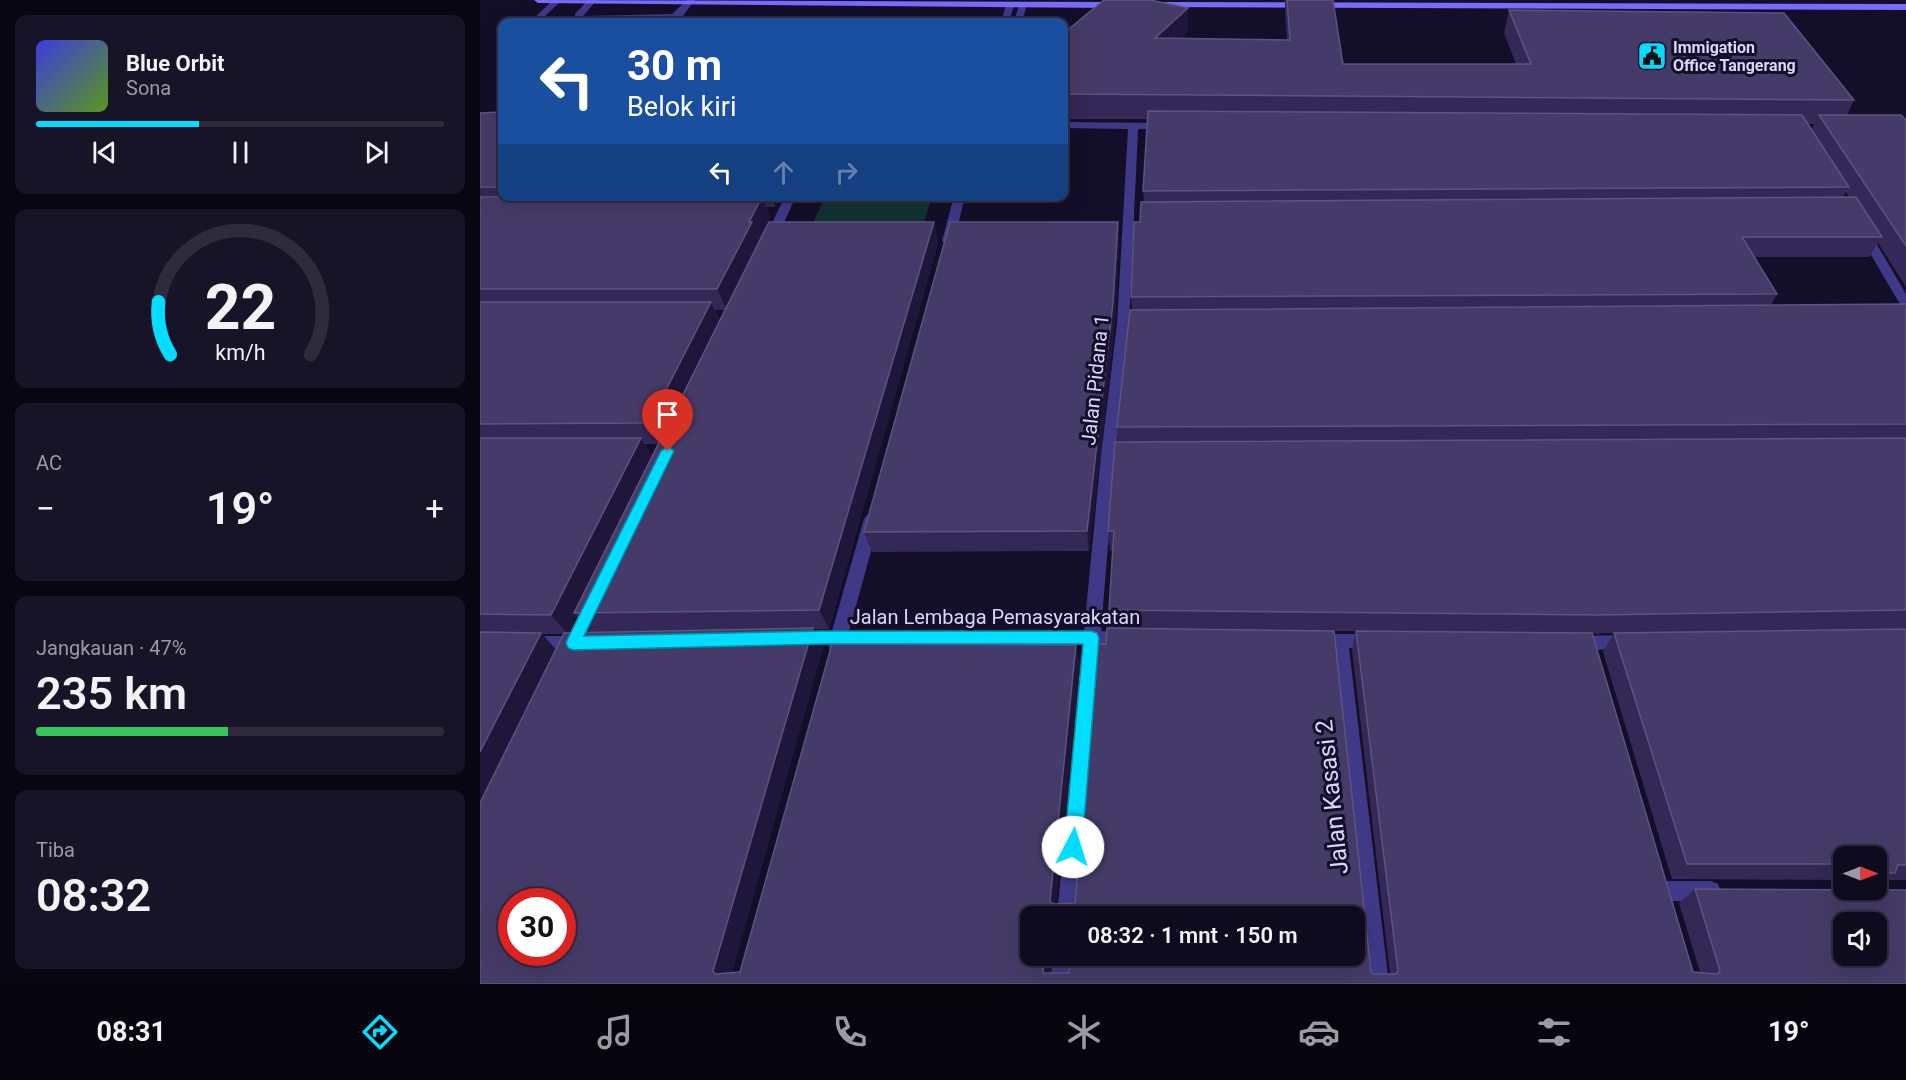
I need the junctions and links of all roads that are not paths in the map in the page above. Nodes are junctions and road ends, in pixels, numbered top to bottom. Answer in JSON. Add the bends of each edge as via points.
{"nodes":[{"id":1,"x":538,"y":0,"type":"edge"},
{"id":2,"x":557,"y":0,"type":"edge"},
{"id":3,"x":593,"y":0,"type":"edge"},
{"id":4,"x":690,"y":1,"type":"edge"},
{"id":5,"x":1010,"y":5,"type":"junction"},
{"id":6,"x":1023,"y":5,"type":"junction"},
{"id":7,"x":1130,"y":5,"type":"edge"},
{"id":8,"x":1142,"y":5,"type":"edge"},
{"id":9,"x":1616,"y":6,"type":"junction"},
{"id":10,"x":1739,"y":6,"type":"junction"},
{"id":11,"x":1906,"y":7,"type":"edge"},
{"id":12,"x":1748,"y":17,"type":"edge"},
{"id":13,"x":538,"y":18,"type":"edge"},
{"id":14,"x":1006,"y":18,"type":"edge"},
{"id":15,"x":1019,"y":18,"type":"edge"},
{"id":16,"x":1623,"y":18,"type":"edge"},
{"id":17,"x":1068,"y":126,"type":"edge"},
{"id":18,"x":1133,"y":126,"type":"junction"},
{"id":19,"x":1181,"y":126,"type":"edge"},
{"id":20,"x":787,"y":201,"type":"edge"},
{"id":21,"x":959,"y":201,"type":"edge"},
{"id":22,"x":1857,"y":222,"type":"edge"},
{"id":23,"x":763,"y":254,"type":"edge"},
{"id":24,"x":942,"y":262,"type":"edge"},
{"id":25,"x":1906,"y":304,"type":"edge"},
{"id":26,"x":1108,"y":455,"type":"junction"},
{"id":27,"x":1144,"y":455,"type":"edge"},
{"id":28,"x":875,"y":505,"type":"edge"},
{"id":29,"x":598,"y":594,"type":"edge"},
{"id":30,"x":838,"y":638,"type":"junction"},
{"id":31,"x":1091,"y":638,"type":"junction"},
{"id":32,"x":1139,"y":638,"type":"edge"},
{"id":33,"x":776,"y":639,"type":"edge"},
{"id":34,"x":1293,"y":640,"type":"edge"},
{"id":35,"x":1340,"y":641,"type":"junction"},
{"id":36,"x":1388,"y":641,"type":"edge"},
{"id":37,"x":513,"y":642,"type":"edge"},
{"id":38,"x":597,"y":642,"type":"edge"},
{"id":39,"x":1644,"y":642,"type":"edge"},
{"id":40,"x":573,"y":643,"type":"junction"},
{"id":41,"x":1554,"y":643,"type":"edge"},
{"id":42,"x":1589,"y":643,"type":"junction"},
{"id":43,"x":832,"y":661,"type":"edge"},
{"id":44,"x":565,"y":662,"type":"edge"},
{"id":45,"x":1596,"y":665,"type":"edge"},
{"id":46,"x":1656,"y":868,"type":"edge"},
{"id":47,"x":1662,"y":891,"type":"junction"},
{"id":48,"x":1732,"y":891,"type":"edge"},
{"id":49,"x":1068,"y":906,"type":"edge"},
{"id":50,"x":1668,"y":912,"type":"edge"},
{"id":51,"x":1063,"y":966,"type":"edge"},
{"id":52,"x":1061,"y":984,"type":"edge"},
{"id":53,"x":1378,"y":984,"type":"edge"}],
"edges":[{"from":1,"to":2,"type":"main road"},
{"from":2,"to":3,"type":"main road"},
{"from":2,"to":13,"type":"street"},
{"from":3,"to":4,"type":"main road"},
{"from":3,"to":4,"type":"street","via":[[578,18],[669,18],[679,15]]},
{"from":4,"to":5,"type":"main road"},
{"from":5,"to":6,"type":"main road"},
{"from":5,"to":14,"type":"street"},
{"from":6,"to":7,"type":"main road"},
{"from":6,"to":15,"type":"street"},
{"from":8,"to":9,"type":"main road"},
{"from":9,"to":10,"type":"main road"},
{"from":9,"to":16,"type":"street"},
{"from":10,"to":11,"type":"main road"},
{"from":10,"to":12,"type":"street"},
{"from":17,"to":18,"type":"street"},
{"from":18,"to":19,"type":"street"},
{"from":18,"to":26,"type":"street","name":"Jalan Pidana 1","via":[[1129,324]]},
{"from":20,"to":23,"type":"street","via":[[777,212]]},
{"from":21,"to":24,"type":"street"},
{"from":22,"to":25,"type":"street"},
{"from":26,"to":27,"type":"street"},
{"from":26,"to":31,"type":"street","name":"Jalan Pidana 1"},
{"from":28,"to":30,"type":"street"},
{"from":29,"to":40,"type":"street"},
{"from":30,"to":31,"type":"street","name":"Jalan Lembaga Pemasyarakatan"},
{"from":30,"to":33,"type":"street","name":"Jalan Lembaga Pemasyarakatan"},
{"from":30,"to":43,"type":"street"},
{"from":31,"to":32,"type":"street","name":"Jalan Lembaga Pemasyarakatan"},
{"from":31,"to":49,"type":"street","name":"Jalan Pidana 1"},
{"from":34,"to":35,"type":"street"},
{"from":35,"to":36,"type":"street"},
{"from":35,"to":53,"type":"street","name":"Jalan Kasasi 2"},
{"from":37,"to":40,"type":"street"},
{"from":38,"to":40,"type":"street"},
{"from":39,"to":42,"type":"street"},
{"from":40,"to":44,"type":"street"},
{"from":41,"to":42,"type":"street"},
{"from":42,"to":45,"type":"street"},
{"from":46,"to":47,"type":"street"},
{"from":47,"to":48,"type":"street"},
{"from":47,"to":50,"type":"street"},
{"from":51,"to":52,"type":"street"}]}
